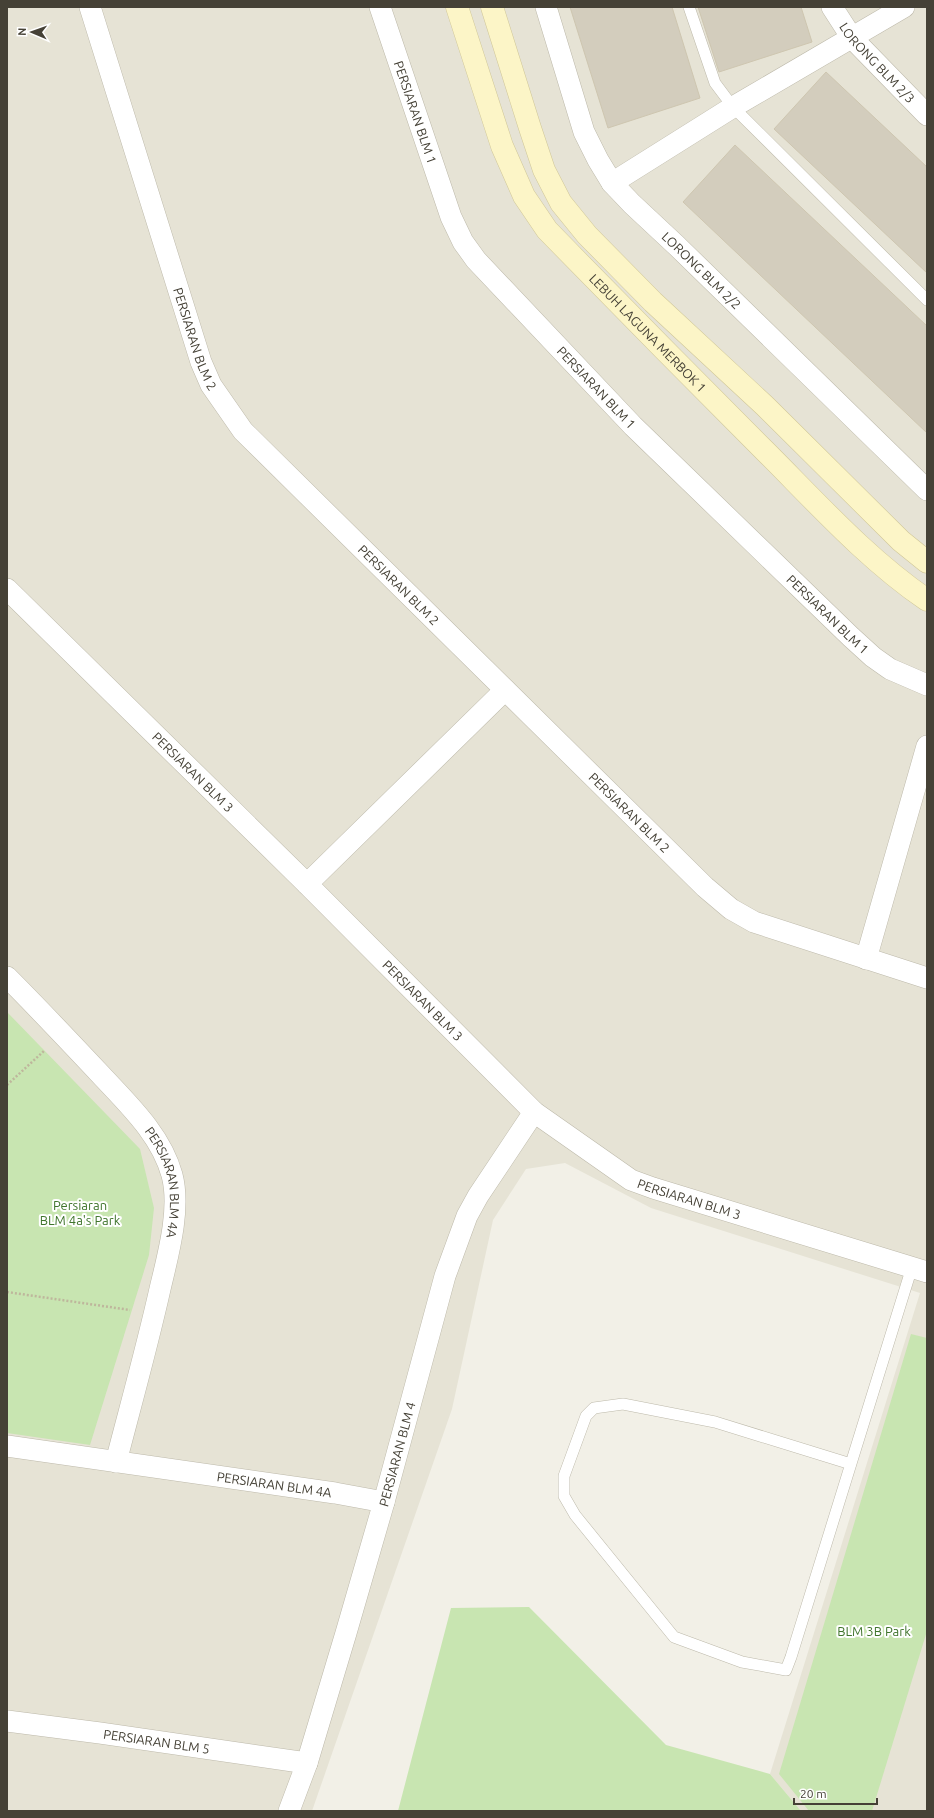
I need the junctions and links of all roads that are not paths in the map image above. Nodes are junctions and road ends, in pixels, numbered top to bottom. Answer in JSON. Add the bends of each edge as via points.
{"nodes":[{"id":1,"x":90,"y":7,"type":"edge"},
{"id":2,"x":380,"y":7,"type":"edge"},
{"id":3,"x":457,"y":7,"type":"edge"},
{"id":4,"x":492,"y":7,"type":"edge"},
{"id":5,"x":546,"y":7,"type":"edge"},
{"id":6,"x":689,"y":7,"type":"edge"},
{"id":7,"x":832,"y":7,"type":"edge"},
{"id":8,"x":904,"y":7,"type":"edge"},
{"id":9,"x":852,"y":38,"type":"junction"},
{"id":10,"x":733,"y":107,"type":"junction"},
{"id":11,"x":927,"y":115,"type":"edge"},
{"id":12,"x":612,"y":183,"type":"junction"},
{"id":13,"x":927,"y":300,"type":"edge"},
{"id":14,"x":927,"y":490,"type":"edge"},
{"id":15,"x":927,"y":562,"type":"edge"},
{"id":16,"x":7,"y":589,"type":"edge"},
{"id":17,"x":927,"y":600,"type":"edge"},
{"id":18,"x":927,"y":685,"type":"edge"},
{"id":19,"x":505,"y":690,"type":"junction"},
{"id":20,"x":927,"y":746,"type":"edge"},
{"id":21,"x":307,"y":884,"type":"junction"},
{"id":22,"x":866,"y":959,"type":"junction"},
{"id":23,"x":7,"y":977,"type":"edge"},
{"id":24,"x":927,"y":978,"type":"edge"},
{"id":25,"x":534,"y":1112,"type":"junction"},
{"id":26,"x":919,"y":1269,"type":"edge"},
{"id":27,"x":7,"y":1446,"type":"edge"},
{"id":28,"x":116,"y":1462,"type":"junction"},
{"id":29,"x":851,"y":1464,"type":"junction"},
{"id":30,"x":384,"y":1502,"type":"junction"},
{"id":31,"x":7,"y":1721,"type":"edge"},
{"id":32,"x":307,"y":1763,"type":"junction"},
{"id":33,"x":289,"y":1811,"type":"edge"}],
"edges":[{"from":1,"to":19,"type":"street","name":"PERSIARAN BLM 2","via":[[196,348],[211,384],[243,431]]},
{"from":2,"to":18,"type":"street","name":"PERSIARAN BLM 1","via":[[451,217],[463,242],[476,260],[633,426],[867,652],[890,670]]},
{"from":3,"to":17,"type":"street","name":"LEBUH LAGUNA MERBOK 1","via":[[502,146],[524,196],[547,230],[822,509],[877,562]]},
{"from":4,"to":15,"type":"street","name":"LEBUH LAGUNA MERBOK 1","via":[[544,170],[561,203],[587,235],[653,302],[765,406],[901,541]]},
{"from":5,"to":12,"type":"street","name":"LORONG BLM 2/2","via":[[584,132]]},
{"from":6,"to":10,"type":"lane","via":[[715,83]]},
{"from":7,"to":9,"type":"street","name":"LORONG BLM 2/3"},
{"from":8,"to":9,"type":"street"},
{"from":9,"to":10,"type":"street"},
{"from":9,"to":11,"type":"street","name":"LORONG BLM 2/3"},
{"from":10,"to":12,"type":"street"},
{"from":10,"to":13,"type":"lane"},
{"from":12,"to":14,"type":"street","name":"LORONG BLM 2/2"},
{"from":16,"to":21,"type":"street","name":"PERSIARAN BLM 3"},
{"from":19,"to":21,"type":"street"},
{"from":19,"to":22,"type":"street","name":"PERSIARAN BLM 2","via":[[705,887],[731,908],[754,922]]},
{"from":20,"to":22,"type":"street"},
{"from":21,"to":25,"type":"street","name":"PERSIARAN BLM 3"},
{"from":22,"to":24,"type":"street","name":"PERSIARAN BLM 2"},
{"from":23,"to":28,"type":"street","name":"PERSIARAN BLM 4A","via":[[147,1125],[161,1148],[172,1175],[175,1196],[173,1226]]},
{"from":25,"to":26,"type":"street","name":"PERSIARAN BLM 3","via":[[631,1180]]},
{"from":25,"to":30,"type":"street","name":"PERSIARAN BLM 4","via":[[467,1216],[430,1329]]},
{"from":26,"to":29,"type":"lane"},
{"from":27,"to":28,"type":"street","name":"PERSIARAN BLM 4A"},
{"from":28,"to":30,"type":"street","name":"PERSIARAN BLM 4A"},
{"from":29,"to":29,"type":"lane","via":[[786,1670],[742,1662],[674,1636],[593,1538],[564,1496],[564,1476],[586,1416],[594,1408],[623,1404],[715,1422]]},
{"from":30,"to":32,"type":"street","name":"PERSIARAN BLM 4"},
{"from":31,"to":32,"type":"street","name":"PERSIARAN BLM 5","via":[[100,1732]]},
{"from":32,"to":33,"type":"street","name":"PERSIARAN BLM 4"}]}
